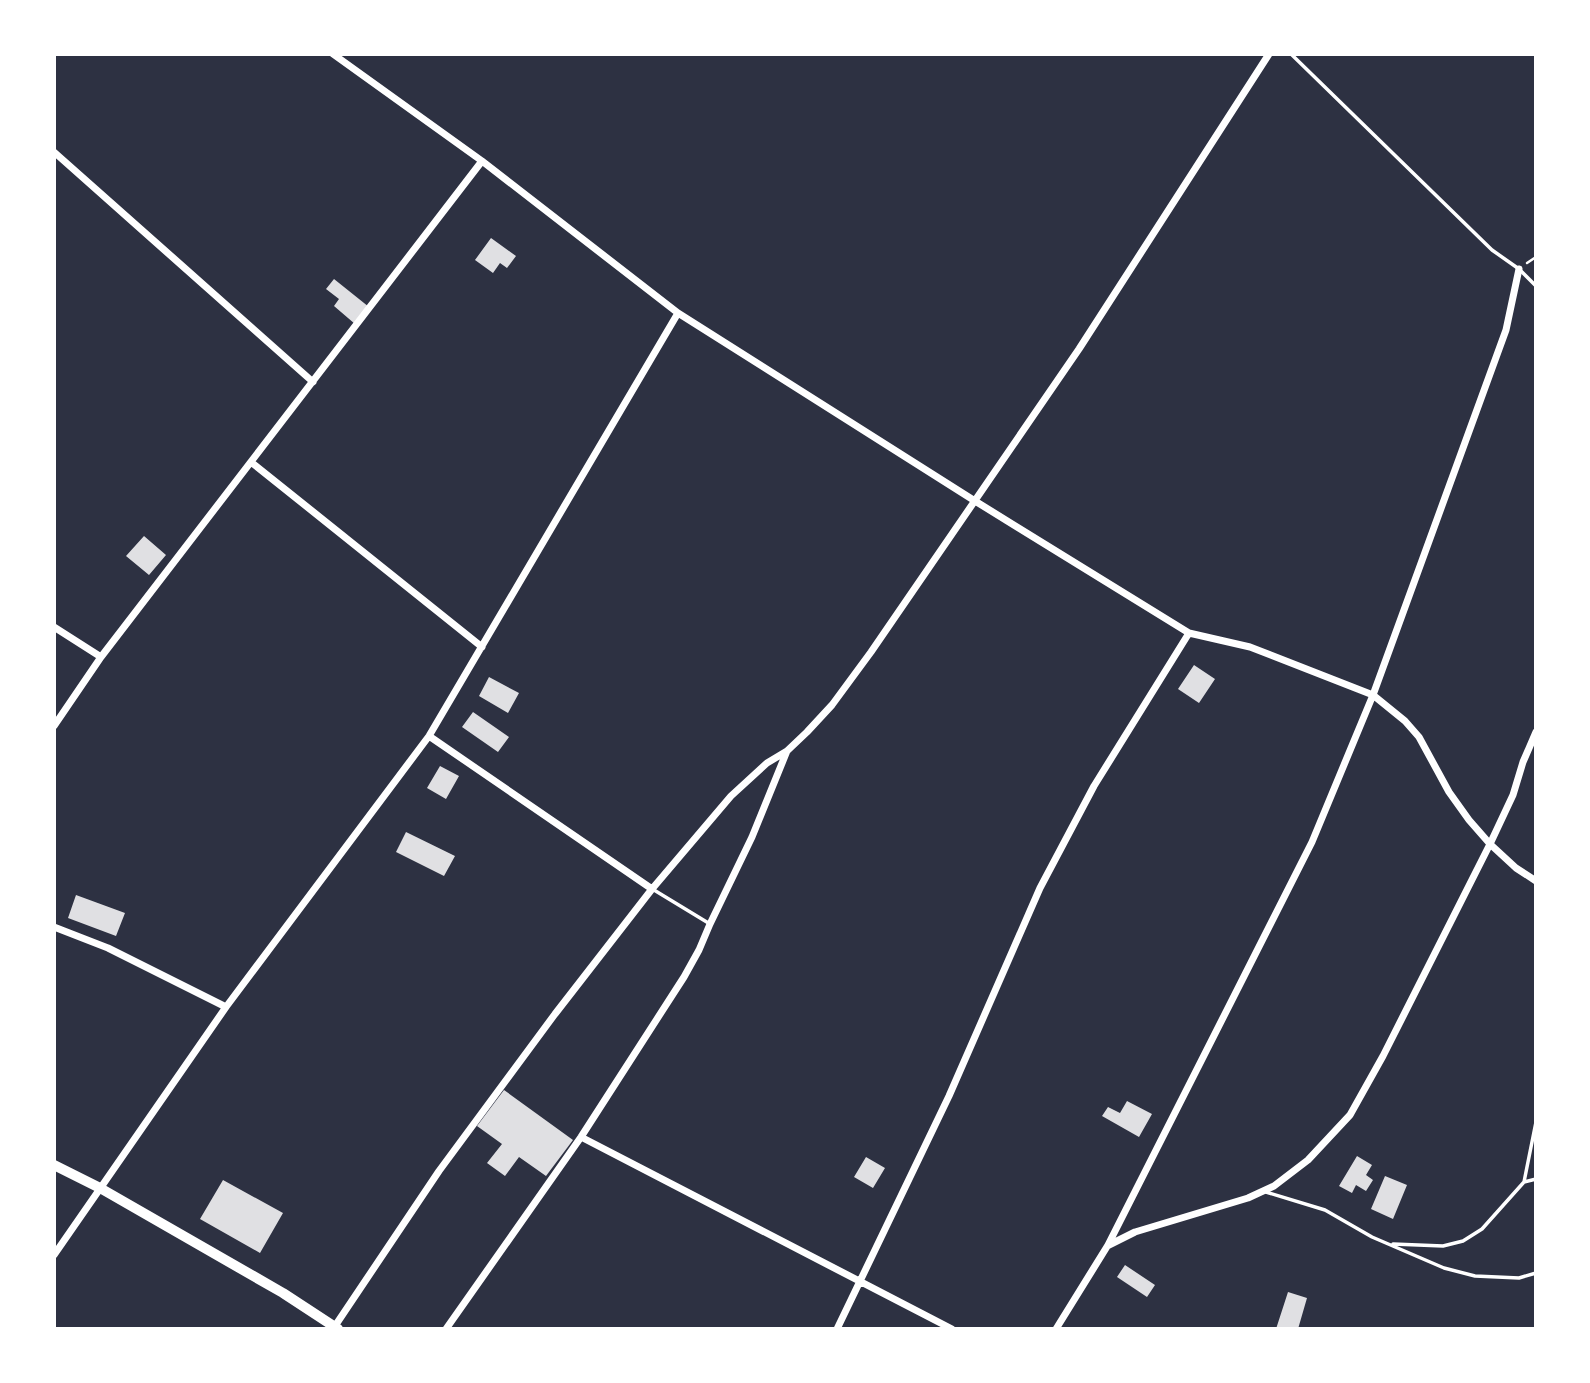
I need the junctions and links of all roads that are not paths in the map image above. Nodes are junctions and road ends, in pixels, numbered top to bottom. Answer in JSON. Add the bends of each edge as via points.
{"nodes":[{"id":1,"x":333,"y":54,"type":"edge"},
{"id":2,"x":1269,"y":54,"type":"edge"},
{"id":3,"x":1291,"y":54,"type":"edge"},
{"id":4,"x":54,"y":152,"type":"edge"},
{"id":5,"x":482,"y":161,"type":"junction"},
{"id":6,"x":1518,"y":269,"type":"junction"},
{"id":7,"x":1536,"y":286,"type":"edge"},
{"id":8,"x":678,"y":313,"type":"junction"},
{"id":9,"x":313,"y":382,"type":"junction"},
{"id":10,"x":251,"y":462,"type":"junction"},
{"id":11,"x":975,"y":501,"type":"junction"},
{"id":12,"x":54,"y":627,"type":"edge"},
{"id":13,"x":1189,"y":632,"type":"junction"},
{"id":14,"x":482,"y":646,"type":"junction"},
{"id":15,"x":101,"y":657,"type":"junction"},
{"id":16,"x":1373,"y":695,"type":"junction"},
{"id":17,"x":54,"y":726,"type":"edge"},
{"id":18,"x":1536,"y":732,"type":"edge"},
{"id":19,"x":429,"y":736,"type":"junction"},
{"id":20,"x":787,"y":751,"type":"junction"},
{"id":21,"x":1490,"y":844,"type":"junction"},
{"id":22,"x":1536,"y":881,"type":"edge"},
{"id":23,"x":652,"y":889,"type":"junction"},
{"id":24,"x":710,"y":924,"type":"junction"},
{"id":25,"x":54,"y":928,"type":"edge"},
{"id":26,"x":226,"y":1007,"type":"junction"},
{"id":27,"x":1536,"y":1122,"type":"edge"},
{"id":28,"x":581,"y":1137,"type":"junction"},
{"id":29,"x":54,"y":1165,"type":"edge"},
{"id":30,"x":1536,"y":1179,"type":"edge"},
{"id":31,"x":1524,"y":1182,"type":"junction"},
{"id":32,"x":100,"y":1188,"type":"junction"},
{"id":33,"x":1262,"y":1191,"type":"junction"},
{"id":34,"x":1387,"y":1243,"type":"junction"},
{"id":35,"x":1108,"y":1245,"type":"junction"},
{"id":36,"x":54,"y":1255,"type":"edge"},
{"id":37,"x":1536,"y":1273,"type":"edge"},
{"id":38,"x":860,"y":1282,"type":"junction"},
{"id":39,"x":336,"y":1328,"type":"edge"},
{"id":40,"x":446,"y":1329,"type":"edge"},
{"id":41,"x":836,"y":1329,"type":"edge"},
{"id":42,"x":952,"y":1329,"type":"edge"},
{"id":43,"x":1056,"y":1329,"type":"edge"}],
"edges":[{"from":1,"to":5,"type":"street"},
{"from":2,"to":11,"type":"street"},
{"from":3,"to":6,"type":"lane","via":[[1492,250]]},
{"from":4,"to":9,"type":"street"},
{"from":5,"to":8,"type":"street"},
{"from":5,"to":9,"type":"street"},
{"from":6,"to":7,"type":"lane"},
{"from":6,"to":16,"type":"street","via":[[1506,330]]},
{"from":8,"to":11,"type":"street"},
{"from":8,"to":14,"type":"street"},
{"from":9,"to":10,"type":"street"},
{"from":10,"to":14,"type":"street"},
{"from":10,"to":15,"type":"street"},
{"from":11,"to":13,"type":"street"},
{"from":11,"to":20,"type":"street","via":[[832,705]]},
{"from":12,"to":15,"type":"street"},
{"from":13,"to":16,"type":"street","via":[[1250,647]]},
{"from":13,"to":38,"type":"street","via":[[1094,786],[1040,888],[949,1096]]},
{"from":14,"to":19,"type":"street"},
{"from":15,"to":17,"type":"street"},
{"from":16,"to":21,"type":"street","via":[[1419,737],[1449,792]]},
{"from":16,"to":35,"type":"street","via":[[1312,842]]},
{"from":18,"to":21,"type":"street"},
{"from":19,"to":23,"type":"street"},
{"from":19,"to":26,"type":"street"},
{"from":20,"to":23,"type":"street","via":[[731,796]]},
{"from":20,"to":24,"type":"street"},
{"from":21,"to":22,"type":"street"},
{"from":21,"to":33,"type":"street","via":[[1350,1115],[1308,1160]]},
{"from":23,"to":24,"type":"lane"},
{"from":23,"to":39,"type":"street","via":[[439,1171]]},
{"from":24,"to":28,"type":"street","via":[[684,977]]},
{"from":25,"to":26,"type":"street","via":[[108,948]]},
{"from":26,"to":32,"type":"street"},
{"from":27,"to":31,"type":"lane"},
{"from":28,"to":38,"type":"street"},
{"from":28,"to":40,"type":"street"},
{"from":29,"to":32,"type":"main road"},
{"from":30,"to":31,"type":"lane"},
{"from":31,"to":34,"type":"lane","via":[[1482,1229],[1463,1241],[1443,1246]]},
{"from":32,"to":36,"type":"street"},
{"from":32,"to":39,"type":"main road"},
{"from":33,"to":34,"type":"lane","via":[[1325,1210]]},
{"from":33,"to":35,"type":"street"},
{"from":34,"to":37,"type":"lane","via":[[1475,1276],[1519,1278]]},
{"from":35,"to":43,"type":"street"},
{"from":38,"to":41,"type":"street"},
{"from":38,"to":42,"type":"street"}]}
